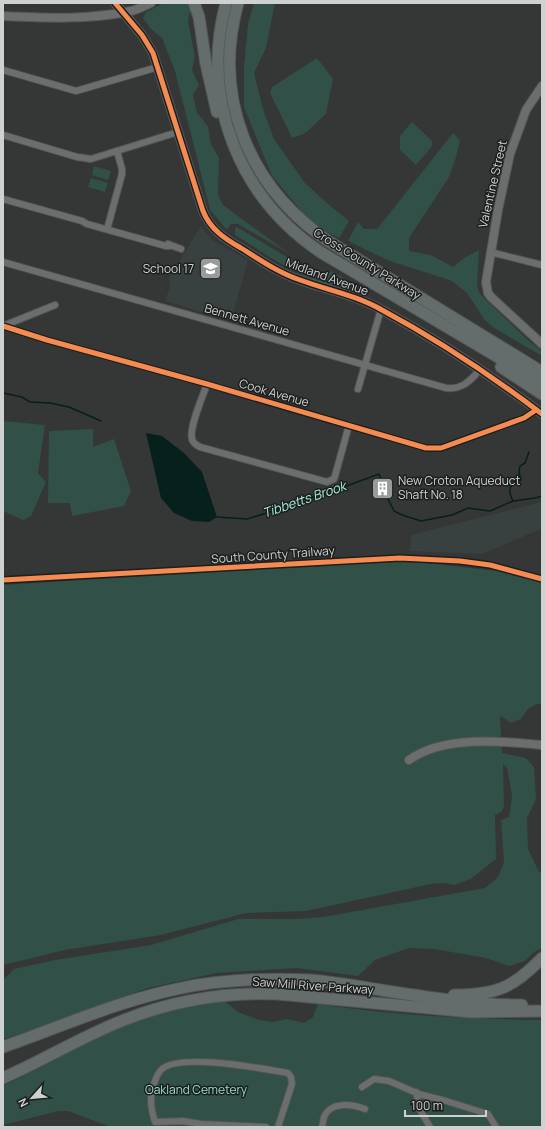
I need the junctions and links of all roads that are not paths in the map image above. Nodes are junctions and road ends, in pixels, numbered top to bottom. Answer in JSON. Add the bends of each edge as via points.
{"nodes":[{"id":1,"x":115,"y":3,"type":"edge"},
{"id":2,"x":151,"y":3,"type":"edge"},
{"id":3,"x":194,"y":3,"type":"edge"},
{"id":4,"x":226,"y":3,"type":"edge"},
{"id":5,"x":238,"y":3,"type":"edge"},
{"id":6,"x":123,"y":12,"type":"junction"},
{"id":7,"x":3,"y":16,"type":"edge"},
{"id":8,"x":158,"y":67,"type":"junction"},
{"id":9,"x":3,"y":70,"type":"edge"},
{"id":10,"x":542,"y":86,"type":"edge"},
{"id":11,"x":178,"y":132,"type":"junction"},
{"id":12,"x":3,"y":135,"type":"edge"},
{"id":13,"x":117,"y":151,"type":"junction"},
{"id":14,"x":242,"y":164,"type":"junction"},
{"id":15,"x":3,"y":199,"type":"edge"},
{"id":16,"x":82,"y":221,"type":"junction"},
{"id":17,"x":108,"y":226,"type":"junction"},
{"id":18,"x":170,"y":246,"type":"junction"},
{"id":19,"x":181,"y":249,"type":"dead end"},
{"id":20,"x":490,"y":252,"type":"junction"},
{"id":21,"x":3,"y":262,"type":"edge"},
{"id":22,"x":542,"y":265,"type":"edge"},
{"id":23,"x":55,"y":305,"type":"dead end"},
{"id":24,"x":382,"y":309,"type":"junction"},
{"id":25,"x":441,"y":324,"type":"junction"},
{"id":26,"x":3,"y":326,"type":"edge"},
{"id":27,"x":469,"y":328,"type":"junction"},
{"id":28,"x":542,"y":344,"type":"edge"},
{"id":29,"x":542,"y":364,"type":"edge"},
{"id":30,"x":364,"y":365,"type":"junction"},
{"id":31,"x":480,"y":369,"type":"junction"},
{"id":32,"x":542,"y":372,"type":"edge"},
{"id":33,"x":542,"y":383,"type":"edge"},
{"id":34,"x":207,"y":384,"type":"junction"},
{"id":35,"x":358,"y":389,"type":"dead end"},
{"id":36,"x":542,"y":394,"type":"edge"},
{"id":37,"x":539,"y":412,"type":"edge"},
{"id":38,"x":349,"y":425,"type":"junction"},
{"id":39,"x":542,"y":745,"type":"edge"},
{"id":40,"x":409,"y":760,"type":"dead end"},
{"id":41,"x":542,"y":958,"type":"edge"},
{"id":42,"x":407,"y":994,"type":"junction"},
{"id":43,"x":542,"y":1004,"type":"edge"},
{"id":44,"x":542,"y":1011,"type":"edge"},
{"id":45,"x":504,"y":1013,"type":"junction"},
{"id":46,"x":542,"y":1017,"type":"edge"},
{"id":47,"x":3,"y":1047,"type":"edge"},
{"id":48,"x":6,"y":1077,"type":"edge"},
{"id":49,"x":362,"y":1087,"type":"dead end"},
{"id":50,"x":416,"y":1092,"type":"junction"},
{"id":51,"x":365,"y":1109,"type":"dead end"},
{"id":52,"x":193,"y":1125,"type":"edge"},
{"id":53,"x":266,"y":1127,"type":"edge"},
{"id":54,"x":278,"y":1127,"type":"edge"},
{"id":55,"x":322,"y":1127,"type":"edge"},
{"id":56,"x":430,"y":1127,"type":"edge"},
{"id":57,"x":496,"y":1127,"type":"edge"}],
"edges":[{"from":1,"to":6,"type":"street","name":"Midland Avenue"},
{"from":2,"to":6,"type":"street"},
{"from":3,"to":14,"type":"highway","via":[[220,123],[230,148]]},
{"from":4,"to":14,"type":"highway","name":"Cross County Parkway","via":[[219,49],[220,89],[228,126]]},
{"from":5,"to":27,"type":"highway","name":"Cross County Parkway","via":[[230,49],[232,101],[244,141],[272,188],[297,217],[320,235]]},
{"from":6,"to":7,"type":"street","via":[[73,18]]},
{"from":6,"to":8,"type":"street","name":"Midland Avenue","via":[[146,41]]},
{"from":8,"to":9,"type":"street","via":[[76,91]]},
{"from":8,"to":11,"type":"street","name":"Midland Avenue"},
{"from":10,"to":20,"type":"street","name":"Valentine Street","via":[[526,110],[510,154]]},
{"from":11,"to":13,"type":"street"},
{"from":11,"to":24,"type":"street","name":"Midland Avenue","via":[[203,211],[208,221],[225,238],[292,277],[356,297]]},
{"from":12,"to":13,"type":"street","via":[[86,159]]},
{"from":13,"to":17,"type":"street","via":[[122,174]]},
{"from":14,"to":25,"type":"highway","name":"Cross County Parkway","via":[[270,207],[303,240]]},
{"from":15,"to":16,"type":"street"},
{"from":16,"to":17,"type":"street"},
{"from":16,"to":18,"type":"street"},
{"from":17,"to":18,"type":"street"},
{"from":18,"to":19,"type":"street"},
{"from":20,"to":22,"type":"street"},
{"from":20,"to":28,"type":"street","name":"Valentine Street","via":[[486,282],[488,293]]},
{"from":21,"to":30,"type":"street","name":"Bennett Avenue"},
{"from":23,"to":26,"type":"street"},
{"from":24,"to":30,"type":"street"},
{"from":24,"to":31,"type":"street","name":"Midland Avenue"},
{"from":25,"to":33,"type":"highway","name":"Cross County Parkway"},
{"from":25,"to":36,"type":"highway"},
{"from":26,"to":34,"type":"street","name":"Cook Avenue"},
{"from":27,"to":29,"type":"highway"},
{"from":27,"to":32,"type":"highway","name":"Cross County Parkway"},
{"from":30,"to":31,"type":"street","name":"Bennett Avenue","via":[[450,388],[465,384]]},
{"from":30,"to":35,"type":"street"},
{"from":31,"to":37,"type":"street","name":"Midland Avenue"},
{"from":34,"to":38,"type":"street","name":"Cook Avenue"},
{"from":34,"to":38,"type":"street","via":[[192,427],[191,437],[196,445],[326,482],[334,479]]},
{"from":37,"to":38,"type":"street","name":"Cook Avenue","via":[[435,449]]},
{"from":39,"to":40,"type":"street","via":[[503,741],[455,743],[426,749]]},
{"from":41,"to":42,"type":"highway","via":[[523,976],[494,992],[476,995]]},
{"from":42,"to":43,"type":"highway","name":"Saw Mill River Parkway","via":[[473,1003]]},
{"from":42,"to":47,"type":"highway","name":"Saw Mill River Parkway","via":[[311,980],[253,979],[215,982],[140,998]]},
{"from":44,"to":45,"type":"highway","name":"Saw Mill River Parkway"},
{"from":45,"to":46,"type":"highway"},
{"from":45,"to":48,"type":"highway","name":"Saw Mill River Parkway","via":[[434,1010],[284,995],[219,996],[161,1007],[124,1020]]},
{"from":49,"to":50,"type":"street","via":[[374,1079],[389,1081]]},
{"from":50,"to":56,"type":"street","via":[[420,1110]]},
{"from":50,"to":57,"type":"street","via":[[488,1114]]},
{"from":51,"to":55,"type":"street","via":[[356,1105],[334,1107],[324,1116]]},
{"from":52,"to":53,"type":"street"},
{"from":52,"to":54,"type":"street","via":[[183,1121],[155,1122],[150,1101],[152,1088],[161,1069],[174,1064],[216,1062],[288,1073],[292,1084]]}]}
